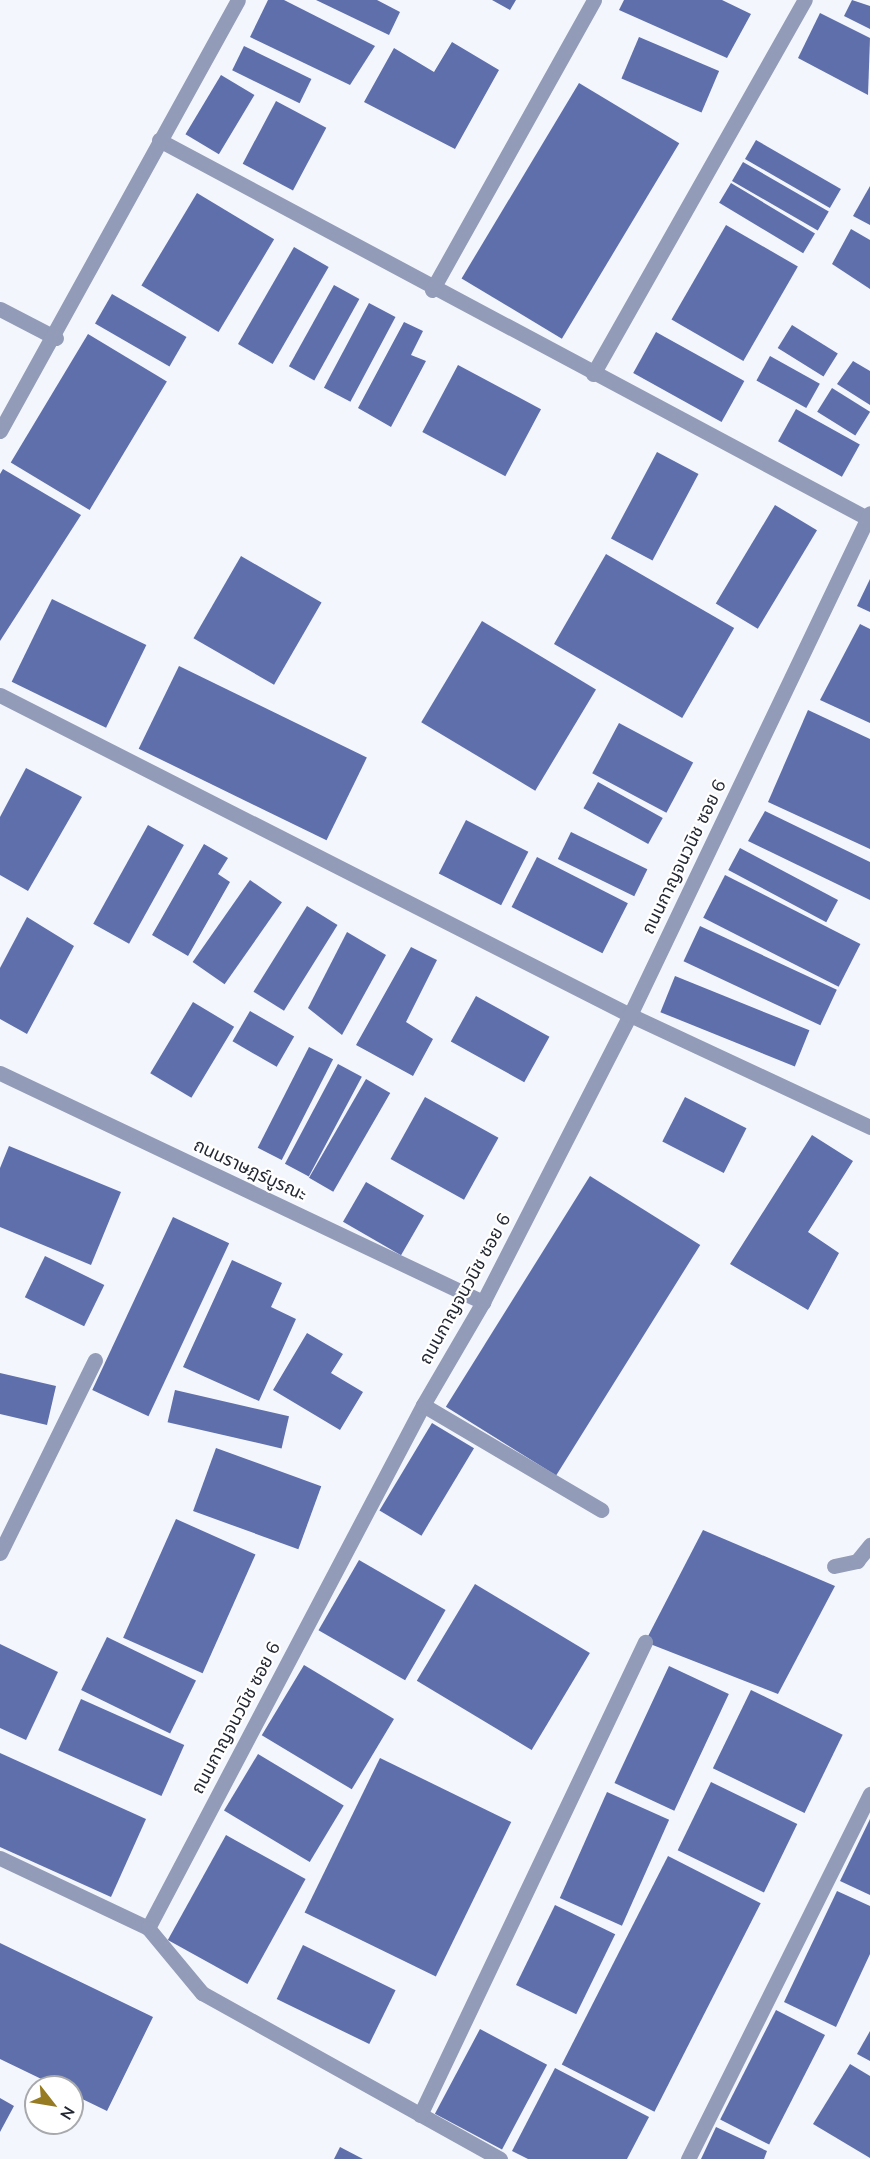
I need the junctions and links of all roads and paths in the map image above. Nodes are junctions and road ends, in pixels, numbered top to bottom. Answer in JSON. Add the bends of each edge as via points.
{"nodes":[{"id":1,"x":238,"y":0,"type":"edge"},
{"id":2,"x":594,"y":0,"type":"edge"},
{"id":3,"x":805,"y":0,"type":"edge"},
{"id":4,"x":159,"y":140,"type":"junction"},
{"id":5,"x":432,"y":290,"type":"junction"},
{"id":6,"x":0,"y":309,"type":"edge"},
{"id":7,"x":56,"y":338,"type":"junction"},
{"id":8,"x":593,"y":374,"type":"junction"},
{"id":9,"x":0,"y":431,"type":"edge"},
{"id":10,"x":869,"y":515,"type":"edge"},
{"id":11,"x":0,"y":695,"type":"edge"},
{"id":12,"x":630,"y":1015,"type":"junction"},
{"id":13,"x":0,"y":1073,"type":"edge"},
{"id":14,"x":870,"y":1127,"type":"edge"},
{"id":15,"x":483,"y":1302,"type":"junction"},
{"id":16,"x":95,"y":1360,"type":"dead end"},
{"id":17,"x":423,"y":1405,"type":"junction"},
{"id":18,"x":601,"y":1510,"type":"dead end"},
{"id":19,"x":870,"y":1545,"type":"edge"},
{"id":20,"x":0,"y":1553,"type":"edge"},
{"id":21,"x":834,"y":1566,"type":"dead end"},
{"id":22,"x":645,"y":1642,"type":"dead end"},
{"id":23,"x":870,"y":1794,"type":"edge"},
{"id":24,"x":0,"y":1858,"type":"edge"},
{"id":25,"x":148,"y":1928,"type":"junction"},
{"id":26,"x":420,"y":2115,"type":"junction"},
{"id":27,"x":500,"y":2159,"type":"edge"},
{"id":28,"x":688,"y":2159,"type":"edge"}],
"edges":[{"from":1,"to":4,"type":"street"},
{"from":2,"to":5,"type":"street"},
{"from":3,"to":8,"type":"street"},
{"from":4,"to":5,"type":"street"},
{"from":4,"to":7,"type":"street"},
{"from":5,"to":8,"type":"street"},
{"from":6,"to":7,"type":"street"},
{"from":7,"to":9,"type":"street"},
{"from":8,"to":10,"type":"street"},
{"from":10,"to":12,"type":"street","name":"ถนนกาญจนวนิช ซอย 6"},
{"from":11,"to":12,"type":"street"},
{"from":12,"to":14,"type":"street"},
{"from":12,"to":15,"type":"street","name":"ถนนกาญจนวนิช ซอย 6"},
{"from":13,"to":15,"type":"street","name":"ถนนราษฎร์บูรณะ"},
{"from":15,"to":17,"type":"street","name":"ถนนกาญจนวนิช ซอย 6"},
{"from":16,"to":20,"type":"street"},
{"from":17,"to":18,"type":"street"},
{"from":17,"to":25,"type":"street","name":"ถนนกาญจนวนิช ซอย 6"},
{"from":19,"to":21,"type":"street","via":[[857,1561]]},
{"from":22,"to":26,"type":"street"},
{"from":23,"to":28,"type":"street"},
{"from":24,"to":25,"type":"street"},
{"from":25,"to":26,"type":"street","via":[[202,1993]]},
{"from":26,"to":27,"type":"street"}]}
